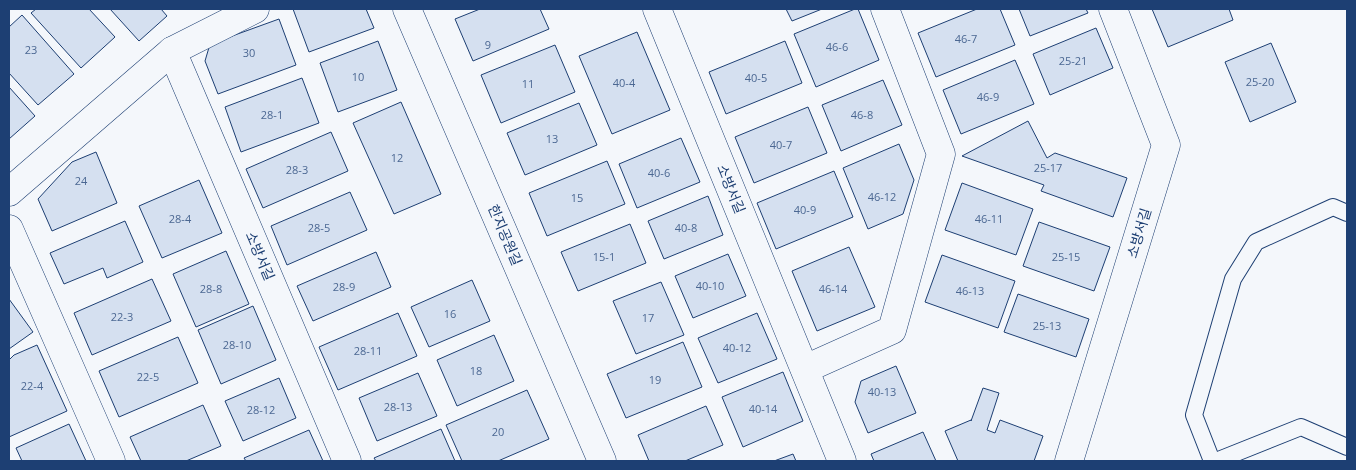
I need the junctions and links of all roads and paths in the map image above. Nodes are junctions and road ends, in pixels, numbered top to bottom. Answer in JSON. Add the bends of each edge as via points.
{"nodes":[{"id":1,"x":255,"y":9,"type":"edge"},
{"id":2,"x":407,"y":9,"type":"edge"},
{"id":3,"x":658,"y":9,"type":"edge"},
{"id":4,"x":885,"y":9,"type":"edge"},
{"id":5,"x":1113,"y":9,"type":"edge"},
{"id":6,"x":172,"y":51,"type":"junction"},
{"id":7,"x":9,"y":192,"type":"edge"},
{"id":8,"x":1347,"y":213,"type":"edge"},
{"id":9,"x":9,"y":228,"type":"edge"},
{"id":10,"x":805,"y":369,"type":"junction"},
{"id":11,"x":1347,"y":447,"type":"edge"},
{"id":12,"x":111,"y":461,"type":"edge"},
{"id":13,"x":347,"y":461,"type":"edge"},
{"id":14,"x":602,"y":461,"type":"edge"},
{"id":15,"x":842,"y":461,"type":"edge"},
{"id":16,"x":1069,"y":461,"type":"edge"},
{"id":17,"x":1214,"y":461,"type":"edge"}],
"edges":[{"from":1,"to":6,"type":"street"},
{"from":2,"to":14,"type":"street","name":"한지공원길"},
{"from":3,"to":10,"type":"street","name":"소방서길"},
{"from":4,"to":10,"type":"street","via":[[941,154],[892,330]]},
{"from":5,"to":16,"type":"street","name":"소방서길","via":[[1166,145]]},
{"from":6,"to":7,"type":"street"},
{"from":6,"to":13,"type":"street","name":"소방서길"},
{"from":8,"to":17,"type":"lane","via":[[1333,207],[1256,242],[1233,279],[1194,415]]},
{"from":9,"to":12,"type":"street"},
{"from":10,"to":15,"type":"street","name":"소방서길"},
{"from":11,"to":17,"type":"lane","via":[[1301,427]]}]}
